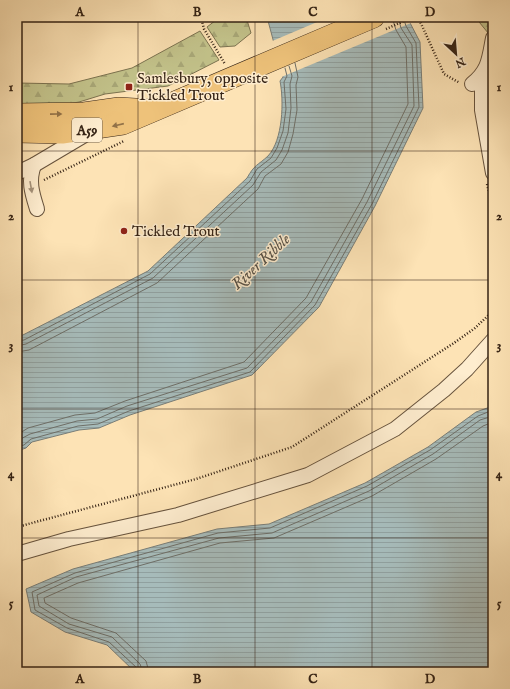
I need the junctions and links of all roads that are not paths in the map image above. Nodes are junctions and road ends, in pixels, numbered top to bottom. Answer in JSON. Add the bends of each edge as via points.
{"nodes":[{"id":1,"x":374,"y":17,"type":"edge"},
{"id":2,"x":493,"y":38,"type":"edge"},
{"id":3,"x":154,"y":110,"type":"junction"},
{"id":4,"x":17,"y":114,"type":"edge"},
{"id":5,"x":93,"y":129,"type":"junction"},
{"id":6,"x":17,"y":132,"type":"edge"},
{"id":7,"x":34,"y":165,"type":"junction"},
{"id":8,"x":17,"y":173,"type":"edge"},
{"id":9,"x":493,"y":173,"type":"edge"},
{"id":10,"x":37,"y":209,"type":"dead end"},
{"id":11,"x":493,"y":340,"type":"edge"},
{"id":12,"x":17,"y":554,"type":"edge"}],
"edges":[{"from":1,"to":3,"type":"highway","number":"A59"},
{"from":2,"to":9,"type":"street","via":[[487,68],[477,80]]},
{"from":4,"to":3,"type":"highway","number":"A59","one_way":true,"via":[[84,113],[119,108]]},
{"from":3,"to":5,"type":"highway","number":"A59","one_way":true,"via":[[123,124]]},
{"from":5,"to":6,"type":"highway","number":"A59","via":[[62,133]]},
{"from":5,"to":7,"type":"street"},
{"from":7,"to":8,"type":"street"},
{"from":7,"to":10,"type":"street","one_way":true,"via":[[30,187]]},
{"from":11,"to":12,"type":"street","via":[[444,390],[395,429],[308,475],[178,515],[69,539]]}]}
